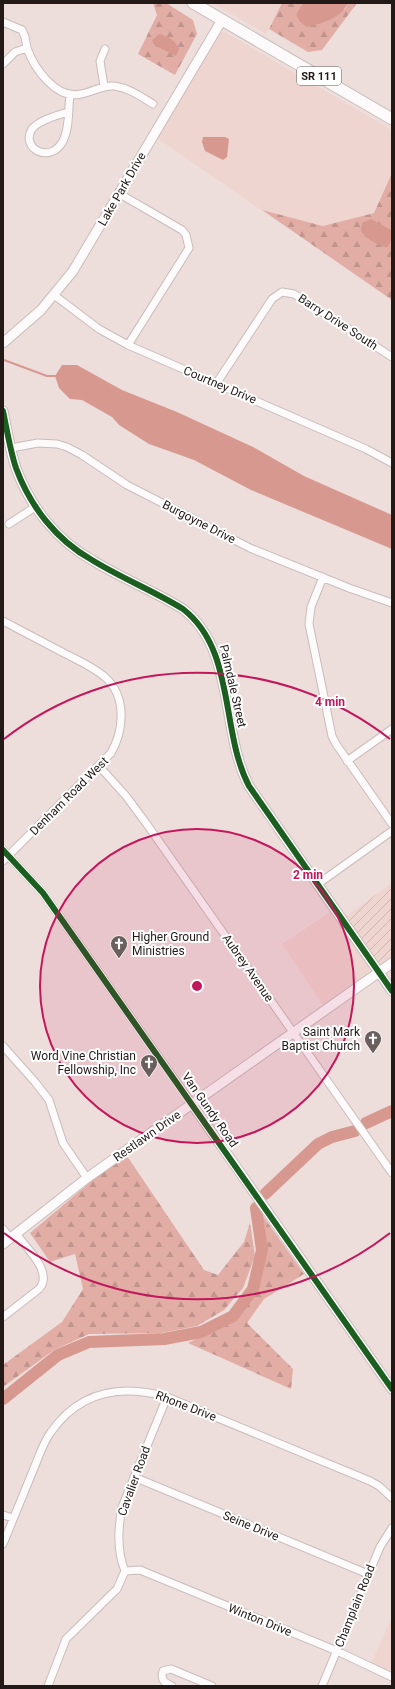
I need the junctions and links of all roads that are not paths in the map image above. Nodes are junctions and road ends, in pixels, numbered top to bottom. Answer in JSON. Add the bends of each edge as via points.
{"nodes":[{"id":1,"x":193,"y":3,"type":"edge"},
{"id":2,"x":222,"y":20,"type":"junction"},
{"id":3,"x":3,"y":22,"type":"edge"},
{"id":4,"x":27,"y":48,"type":"junction"},
{"id":5,"x":105,"y":49,"type":"dead end"},
{"id":6,"x":3,"y":64,"type":"edge"},
{"id":7,"x":104,"y":86,"type":"junction"},
{"id":8,"x":70,"y":95,"type":"junction"},
{"id":9,"x":153,"y":104,"type":"dead end"},
{"id":10,"x":68,"y":112,"type":"junction"},
{"id":11,"x":392,"y":119,"type":"edge"},
{"id":12,"x":120,"y":194,"type":"junction"},
{"id":13,"x":54,"y":295,"type":"junction"},
{"id":14,"x":14,"y":334,"type":"junction"},
{"id":15,"x":3,"y":336,"type":"edge"},
{"id":16,"x":3,"y":343,"type":"edge"},
{"id":17,"x":128,"y":345,"type":"junction"},
{"id":18,"x":392,"y":357,"type":"edge"},
{"id":19,"x":216,"y":384,"type":"junction"},
{"id":20,"x":3,"y":411,"type":"edge"},
{"id":21,"x":11,"y":448,"type":"junction"},
{"id":22,"x":392,"y":463,"type":"edge"},
{"id":23,"x":35,"y":507,"type":"junction"},
{"id":24,"x":9,"y":524,"type":"dead end"},
{"id":25,"x":323,"y":577,"type":"junction"},
{"id":26,"x":392,"y":603,"type":"edge"},
{"id":27,"x":3,"y":621,"type":"edge"},
{"id":28,"x":392,"y":729,"type":"edge"},
{"id":29,"x":347,"y":760,"type":"junction"},
{"id":30,"x":99,"y":766,"type":"junction"},
{"id":31,"x":392,"y":824,"type":"edge"},
{"id":32,"x":392,"y":831,"type":"edge"},
{"id":33,"x":3,"y":850,"type":"edge"},
{"id":34,"x":9,"y":856,"type":"junction"},
{"id":35,"x":3,"y":862,"type":"edge"},
{"id":36,"x":318,"y":884,"type":"junction"},
{"id":37,"x":392,"y":963,"type":"edge"},
{"id":38,"x":379,"y":972,"type":"junction"},
{"id":39,"x":392,"y":990,"type":"edge"},
{"id":40,"x":294,"y":1033,"type":"junction"},
{"id":41,"x":3,"y":1046,"type":"edge"},
{"id":42,"x":192,"y":1104,"type":"junction"},
{"id":43,"x":392,"y":1173,"type":"edge"},
{"id":44,"x":86,"y":1178,"type":"junction"},
{"id":45,"x":3,"y":1229,"type":"edge"},
{"id":46,"x":10,"y":1239,"type":"edge"},
{"id":47,"x":3,"y":1317,"type":"edge"},
{"id":48,"x":392,"y":1389,"type":"edge"},
{"id":49,"x":167,"y":1397,"type":"junction"},
{"id":50,"x":134,"y":1477,"type":"junction"},
{"id":51,"x":392,"y":1498,"type":"edge"},
{"id":52,"x":3,"y":1514,"type":"edge"},
{"id":53,"x":14,"y":1518,"type":"junction"},
{"id":54,"x":392,"y":1528,"type":"edge"},
{"id":55,"x":3,"y":1544,"type":"edge"},
{"id":56,"x":125,"y":1571,"type":"junction"},
{"id":57,"x":368,"y":1574,"type":"junction"},
{"id":58,"x":337,"y":1651,"type":"junction"},
{"id":59,"x":392,"y":1677,"type":"edge"},
{"id":60,"x":51,"y":1685,"type":"edge"},
{"id":61,"x":172,"y":1686,"type":"edge"},
{"id":62,"x":212,"y":1686,"type":"edge"},
{"id":63,"x":322,"y":1686,"type":"edge"}],
"edges":[{"from":1,"to":2,"type":"main road","number":"SR 111"},
{"from":2,"to":11,"type":"main road","number":"SR 111"},
{"from":2,"to":12,"type":"street","name":"Lake Park Drive"},
{"from":3,"to":4,"type":"street","via":[[22,30]]},
{"from":4,"to":6,"type":"street","via":[[15,52]]},
{"from":4,"to":8,"type":"street","via":[[34,66],[42,75]]},
{"from":5,"to":7,"type":"street","via":[[100,61]]},
{"from":7,"to":8,"type":"street"},
{"from":7,"to":9,"type":"street","via":[[131,91]]},
{"from":8,"to":10,"type":"street"},
{"from":10,"to":10,"type":"street","via":[[67,131],[58,149],[47,154],[36,150],[30,141],[32,129]]},
{"from":12,"to":13,"type":"street","name":"Lake Park Drive","via":[[73,271]]},
{"from":12,"to":17,"type":"street","via":[[182,230],[189,241],[187,253]]},
{"from":13,"to":14,"type":"street","name":"Lake Park Drive"},
{"from":13,"to":17,"type":"street","name":"Courtney Drive","via":[[99,329]]},
{"from":14,"to":15,"type":"street"},
{"from":14,"to":16,"type":"street","name":"Lake Park Drive"},
{"from":17,"to":19,"type":"street","name":"Courtney Drive"},
{"from":18,"to":19,"type":"street","name":"Barry Drive South","via":[[294,294],[282,292],[272,299]]},
{"from":19,"to":22,"type":"street","name":"Courtney Drive","via":[[366,448]]},
{"from":20,"to":21,"type":"street","name":"Palmdale Street"},
{"from":21,"to":23,"type":"street","name":"Palmdale Street","via":[[16,466]]},
{"from":21,"to":25,"type":"street","name":"Burgoyne Drive","via":[[38,442],[68,447],[127,485],[250,548]]},
{"from":23,"to":24,"type":"street"},
{"from":23,"to":36,"type":"street","name":"Palmdale Street","via":[[52,529],[78,552],[174,603],[192,615],[205,631],[215,650],[244,778]]},
{"from":25,"to":26,"type":"street","name":"Burgoyne Drive"},
{"from":25,"to":29,"type":"street","via":[[311,607],[309,624],[332,736]]},
{"from":27,"to":30,"type":"street","name":"Denham Road West","via":[[90,666],[105,678],[116,692],[121,712],[117,743]]},
{"from":28,"to":29,"type":"street"},
{"from":29,"to":31,"type":"street"},
{"from":30,"to":34,"type":"street","name":"Denham Road West"},
{"from":30,"to":40,"type":"street","name":"Aubrey Avenue","via":[[146,823]]},
{"from":32,"to":36,"type":"street"},
{"from":33,"to":34,"type":"street","name":"Van Gundy Road"},
{"from":34,"to":35,"type":"street","name":"Denham Road West"},
{"from":34,"to":42,"type":"street","name":"Van Gundy Road","via":[[43,893]]},
{"from":36,"to":38,"type":"street","name":"Palmdale Street"},
{"from":37,"to":38,"type":"street","name":"Restlawn Drive"},
{"from":38,"to":39,"type":"street","name":"Palmdale Street"},
{"from":38,"to":40,"type":"street","name":"Restlawn Drive"},
{"from":40,"to":42,"type":"street","name":"Restlawn Drive"},
{"from":40,"to":43,"type":"street","name":"Aubrey Avenue"},
{"from":41,"to":44,"type":"street","via":[[49,1100],[63,1143]]},
{"from":42,"to":44,"type":"street","name":"Restlawn Drive"},
{"from":42,"to":48,"type":"street","name":"Van Gundy Road"},
{"from":44,"to":46,"type":"street","name":"Restlawn Drive"},
{"from":45,"to":46,"type":"street"},
{"from":46,"to":47,"type":"street","via":[[41,1268],[44,1278],[39,1289]]},
{"from":49,"to":50,"type":"street","name":"Cavalier Road"},
{"from":49,"to":51,"type":"street","name":"Rhone Drive","via":[[370,1481]]},
{"from":49,"to":53,"type":"street","name":"Rhone Drive","via":[[150,1392],[121,1390],[98,1395],[68,1413],[58,1422],[43,1446]]},
{"from":50,"to":56,"type":"street","name":"Cavalier Road","via":[[120,1519],[120,1559]]},
{"from":50,"to":57,"type":"street","name":"Seine Drive"},
{"from":52,"to":53,"type":"street"},
{"from":53,"to":55,"type":"street","name":"Rhone Drive"},
{"from":54,"to":57,"type":"street","name":"Champlain Road"},
{"from":56,"to":58,"type":"street","name":"Winton Drive","via":[[140,1570]]},
{"from":56,"to":60,"type":"street","via":[[117,1589],[66,1639]]},
{"from":57,"to":58,"type":"street","name":"Champlain Road"},
{"from":58,"to":59,"type":"street","name":"Winton Drive"},
{"from":58,"to":63,"type":"street","name":"Champlain Road"},
{"from":61,"to":62,"type":"street","via":[[162,1679],[163,1671],[166,1669]]}]}
